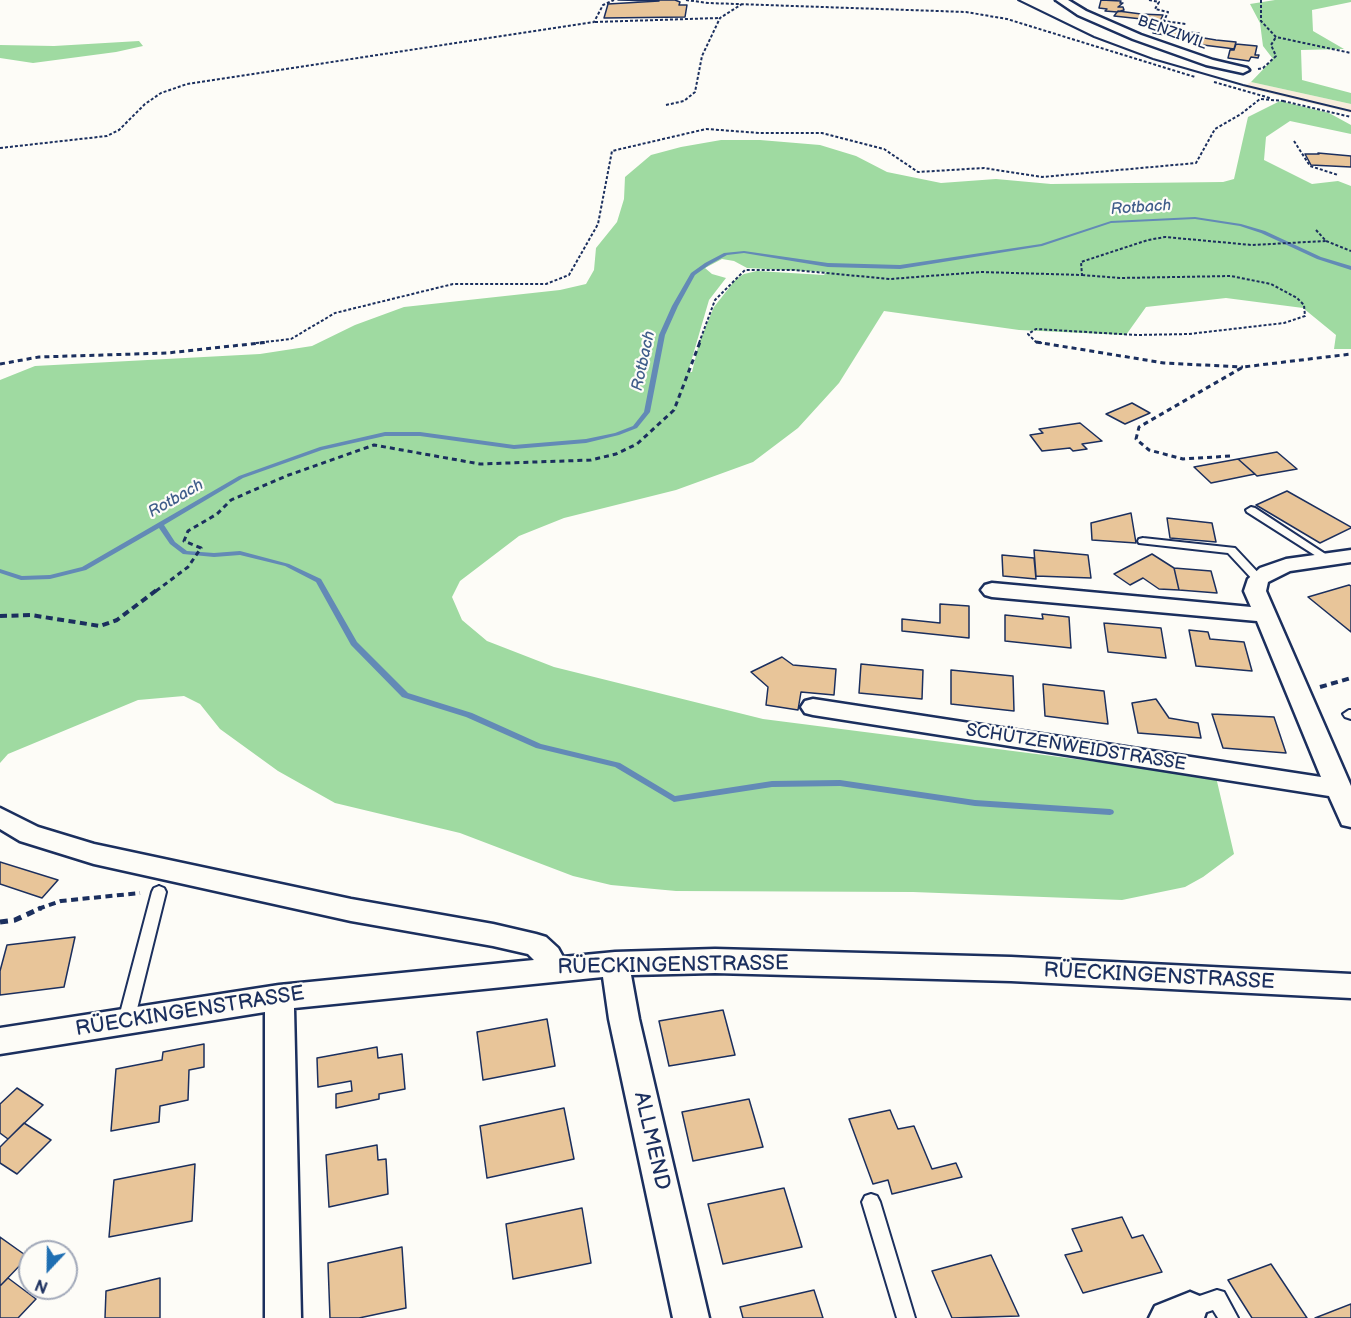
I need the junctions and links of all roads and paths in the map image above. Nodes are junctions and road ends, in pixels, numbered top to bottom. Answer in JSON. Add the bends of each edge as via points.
{"nodes":[{"id":1,"x":614,"y":0,"type":"edge"},
{"id":2,"x":686,"y":0,"type":"edge"},
{"id":3,"x":1061,"y":0,"type":"edge"},
{"id":4,"x":1149,"y":0,"type":"edge"},
{"id":5,"x":1261,"y":0,"type":"edge"},
{"id":6,"x":742,"y":4,"type":"junction"},
{"id":7,"x":720,"y":18,"type":"junction"},
{"id":8,"x":594,"y":22,"type":"junction"},
{"id":9,"x":1186,"y":24,"type":"dead end"},
{"id":10,"x":1276,"y":37,"type":"junction"},
{"id":11,"x":1351,"y":53,"type":"edge"},
{"id":12,"x":1243,"y":70,"type":"joint"},
{"id":13,"x":1196,"y":77,"type":"dead end"},
{"id":14,"x":1207,"y":80,"type":"dead end"},
{"id":15,"x":1284,"y":102,"type":"junction"},
{"id":16,"x":666,"y":105,"type":"dead end"},
{"id":17,"x":1351,"y":117,"type":"edge"},
{"id":18,"x":1294,"y":141,"type":"dead end"},
{"id":19,"x":0,"y":148,"type":"edge"},
{"id":20,"x":1338,"y":176,"type":"dead end"},
{"id":21,"x":1316,"y":230,"type":"dead end"},
{"id":22,"x":1326,"y":241,"type":"junction"},
{"id":23,"x":1351,"y":250,"type":"edge"},
{"id":24,"x":1082,"y":275,"type":"junction"},
{"id":25,"x":1351,"y":354,"type":"edge"},
{"id":26,"x":0,"y":364,"type":"edge"},
{"id":27,"x":1243,"y":367,"type":"junction"},
{"id":28,"x":1230,"y":456,"type":"dead end"},
{"id":29,"x":1251,"y":510,"type":"dead end"},
{"id":30,"x":1143,"y":541,"type":"dead end"},
{"id":31,"x":201,"y":548,"type":"joint"},
{"id":32,"x":1351,"y":556,"type":"edge"},
{"id":33,"x":1328,"y":559,"type":"junction"},
{"id":34,"x":190,"y":564,"type":"joint"},
{"id":35,"x":1258,"y":579,"type":"junction"},
{"id":36,"x":993,"y":590,"type":"dead end"},
{"id":37,"x":1265,"y":615,"type":"junction"},
{"id":38,"x":0,"y":616,"type":"edge"},
{"id":39,"x":1351,"y":678,"type":"edge"},
{"id":40,"x":1326,"y":685,"type":"dead end"},
{"id":41,"x":813,"y":707,"type":"dead end"},
{"id":42,"x":1345,"y":790,"type":"edge"},
{"id":43,"x":0,"y":817,"type":"edge"},
{"id":44,"x":1351,"y":818,"type":"edge"},
{"id":45,"x":159,"y":892,"type":"joint"},
{"id":46,"x":0,"y":922,"type":"edge"},
{"id":47,"x":615,"y":964,"type":"junction"},
{"id":48,"x":553,"y":969,"type":"junction"},
{"id":49,"x":1351,"y":986,"type":"edge"},
{"id":50,"x":279,"y":997,"type":"junction"},
{"id":51,"x":126,"y":1021,"type":"junction"},
{"id":52,"x":0,"y":1041,"type":"edge"},
{"id":53,"x":871,"y":1202,"type":"dead end"},
{"id":54,"x":1179,"y":1313,"type":"edge"},
{"id":55,"x":282,"y":1318,"type":"edge"},
{"id":56,"x":691,"y":1318,"type":"edge"},
{"id":57,"x":906,"y":1318,"type":"edge"},
{"id":58,"x":1230,"y":1318,"type":"edge"}],
"edges":[{"from":1,"to":8,"type":"path","via":[[603,4]]},
{"from":2,"to":6,"type":"path"},
{"from":3,"to":12,"type":"street","name":"BENZIWIL","via":[[1137,37],[1210,63]]},
{"from":4,"to":9,"type":"path","via":[[1159,2],[1155,9],[1168,12],[1164,21]]},
{"from":5,"to":10,"type":"path","via":[[1262,21]]},
{"from":6,"to":7,"type":"path"},
{"from":6,"to":13,"type":"path","via":[[966,12],[1017,22]]},
{"from":7,"to":8,"type":"path"},
{"from":7,"to":16,"type":"path","via":[[702,56],[695,92],[684,101]]},
{"from":8,"to":19,"type":"path","via":[[206,80],[161,93],[107,136]]},
{"from":10,"to":11,"type":"path"},
{"from":10,"to":12,"type":"path","via":[[1271,45],[1276,56],[1263,68]]},
{"from":14,"to":15,"type":"path"},
{"from":15,"to":17,"type":"path"},
{"from":15,"to":26,"type":"path","via":[[1260,99],[1215,129],[1196,163],[1041,177],[984,168],[918,172],[884,149],[822,133],[706,129],[612,151],[598,224],[570,275],[546,284],[453,284],[335,313],[291,339],[167,353],[39,357]]},
{"from":18,"to":20,"type":"path","via":[[1310,166]]},
{"from":21,"to":22,"type":"path"},
{"from":22,"to":23,"type":"path"},
{"from":22,"to":24,"type":"path","via":[[1265,245],[1165,237],[1081,262]]},
{"from":24,"to":27,"type":"path","via":[[1231,276],[1271,284],[1297,297],[1304,305],[1305,316],[1284,323],[1189,334],[1036,329],[1028,334],[1035,342],[1164,363]]},
{"from":24,"to":31,"type":"path","via":[[981,272],[890,279],[794,270],[745,270],[715,300],[674,410],[637,444],[591,460],[520,464],[480,464],[374,445],[231,500],[217,514],[188,531],[184,541]]},
{"from":25,"to":27,"type":"path"},
{"from":27,"to":28,"type":"path","via":[[1139,427],[1136,439],[1149,450],[1183,459]]},
{"from":29,"to":33,"type":"lane"},
{"from":30,"to":35,"type":"lane","via":[[1232,550]]},
{"from":31,"to":34,"type":"path"},
{"from":32,"to":33,"type":"street"},
{"from":33,"to":35,"type":"street","via":[[1286,566]]},
{"from":34,"to":38,"type":"path","via":[[117,620],[100,626],[32,615]]},
{"from":35,"to":37,"type":"street","via":[[1255,591]]},
{"from":36,"to":37,"type":"street"},
{"from":37,"to":42,"type":"street"},
{"from":39,"to":40,"type":"path"},
{"from":41,"to":42,"type":"street","name":"SCHÜTZENWEIDSTRASSE"},
{"from":42,"to":44,"type":"street"},
{"from":43,"to":48,"type":"street","via":[[29,834],[94,854],[351,910],[536,945],[548,956]]},
{"from":45,"to":46,"type":"path","via":[[61,902]]},
{"from":45,"to":51,"type":"lane"},
{"from":47,"to":48,"type":"street","name":"RÜECKINGENSTRASSE"},
{"from":47,"to":49,"type":"street","name":"RÜECKINGENSTRASSE","via":[[715,961],[987,968]]},
{"from":47,"to":56,"type":"street","name":"ALLMEND"},
{"from":48,"to":50,"type":"street","name":"RÜECKINGENSTRASSE"},
{"from":50,"to":51,"type":"street","name":"RÜECKINGENSTRASSE"},
{"from":50,"to":55,"type":"street"},
{"from":51,"to":52,"type":"street","name":"RÜECKINGENSTRASSE"},
{"from":53,"to":57,"type":"lane"},
{"from":54,"to":58,"type":"lane","via":[[1217,1299]]}]}
